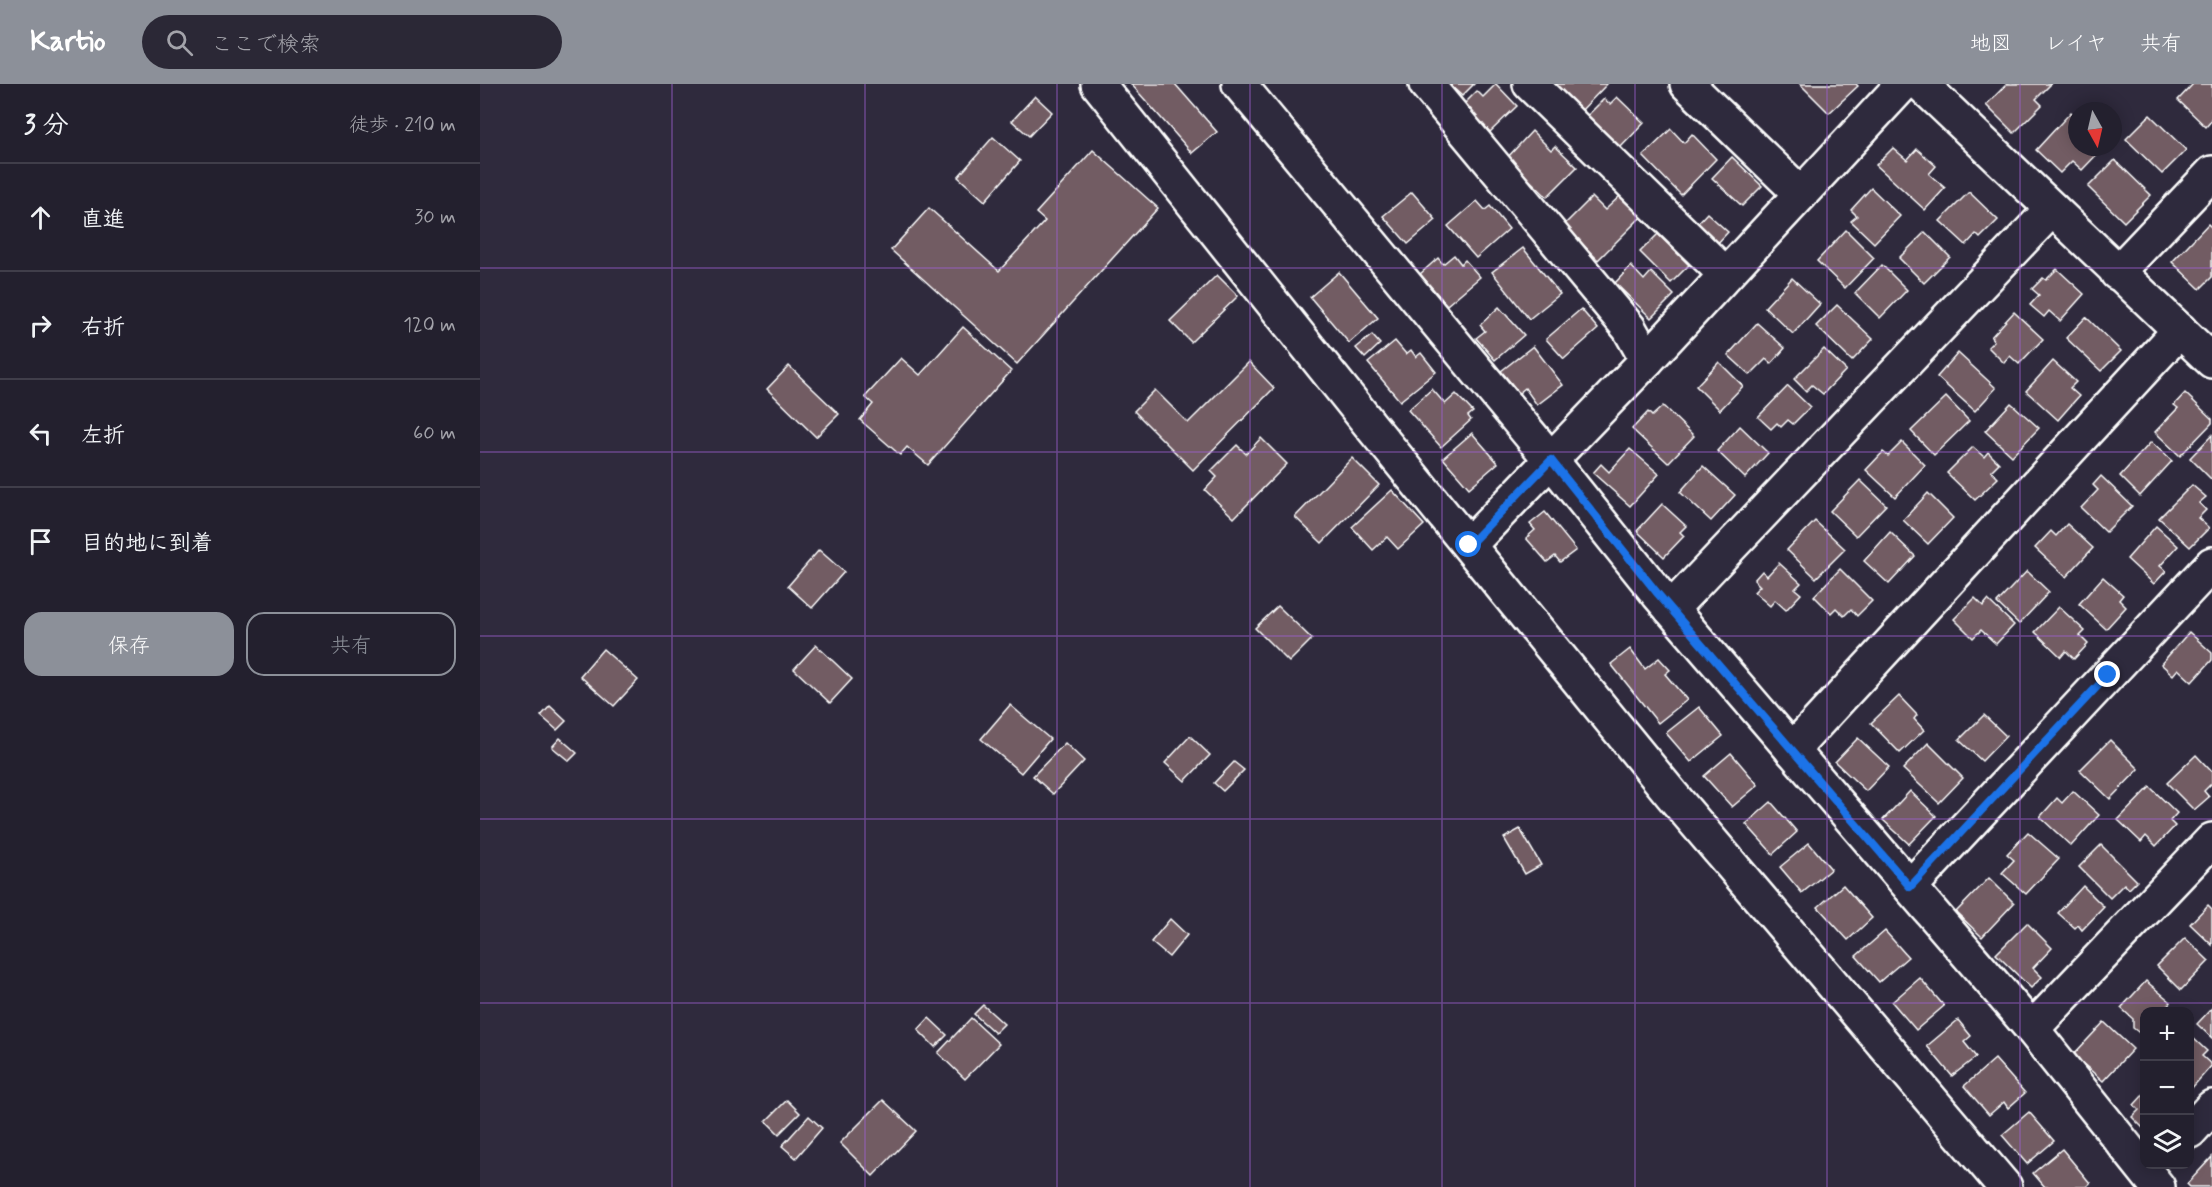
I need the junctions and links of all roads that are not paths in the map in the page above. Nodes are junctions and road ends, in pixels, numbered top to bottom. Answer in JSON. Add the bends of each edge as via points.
{"nodes":[{"id":1,"x":1098,"y":84,"type":"edge"},
{"id":2,"x":1239,"y":84,"type":"edge"},
{"id":3,"x":1426,"y":84,"type":"edge"},
{"id":4,"x":1530,"y":84,"type":"edge"},
{"id":5,"x":1687,"y":84,"type":"edge"},
{"id":6,"x":1903,"y":84,"type":"edge"},
{"id":7,"x":1921,"y":84,"type":"edge"},
{"id":8,"x":2212,"y":172,"type":"edge"},
{"id":9,"x":1801,"y":194,"type":"junction"},
{"id":10,"x":2052,"y":209,"type":"junction"},
{"id":11,"x":2117,"y":273,"type":"junction"},
{"id":12,"x":1725,"y":274,"type":"junction"},
{"id":13,"x":2180,"y":330,"type":"junction"},
{"id":14,"x":1647,"y":360,"type":"junction"},
{"id":15,"x":2212,"y":362,"type":"edge"},
{"id":16,"x":1551,"y":460,"type":"junction"},
{"id":17,"x":1469,"y":545,"type":"junction"},
{"id":18,"x":2212,"y":564,"type":"edge"},
{"id":19,"x":1671,"y":609,"type":"junction"},
{"id":20,"x":1792,"y":750,"type":"junction"},
{"id":21,"x":2212,"y":840,"type":"edge"},
{"id":22,"x":1910,"y":887,"type":"junction"},
{"id":23,"x":2032,"y":1029,"type":"junction"},
{"id":24,"x":2212,"y":1107,"type":"edge"},
{"id":25,"x":2194,"y":1127,"type":"edge"},
{"id":26,"x":2155,"y":1175,"type":"edge"},
{"id":27,"x":2005,"y":1187,"type":"edge"}],
"edges":[{"from":1,"to":17,"type":"street"},
{"from":2,"to":16,"type":"street"},
{"from":3,"to":14,"type":"street","via":[[1629,328]]},
{"from":4,"to":12,"type":"street"},
{"from":5,"to":9,"type":"street"},
{"from":6,"to":9,"type":"street"},
{"from":7,"to":10,"type":"street"},
{"from":8,"to":11,"type":"street"},
{"from":9,"to":12,"type":"street"},
{"from":10,"to":11,"type":"street"},
{"from":10,"to":19,"type":"street"},
{"from":11,"to":13,"type":"street"},
{"from":12,"to":14,"type":"street"},
{"from":13,"to":15,"type":"street"},
{"from":13,"to":20,"type":"street"},
{"from":14,"to":16,"type":"street"},
{"from":16,"to":17,"type":"street"},
{"from":16,"to":19,"type":"street"},
{"from":17,"to":27,"type":"street","via":[[1672,795]]},
{"from":18,"to":22,"type":"street"},
{"from":19,"to":20,"type":"street"},
{"from":20,"to":22,"type":"street"},
{"from":21,"to":23,"type":"street"},
{"from":22,"to":23,"type":"street"},
{"from":23,"to":26,"type":"street"},
{"from":24,"to":25,"type":"street"}]}
